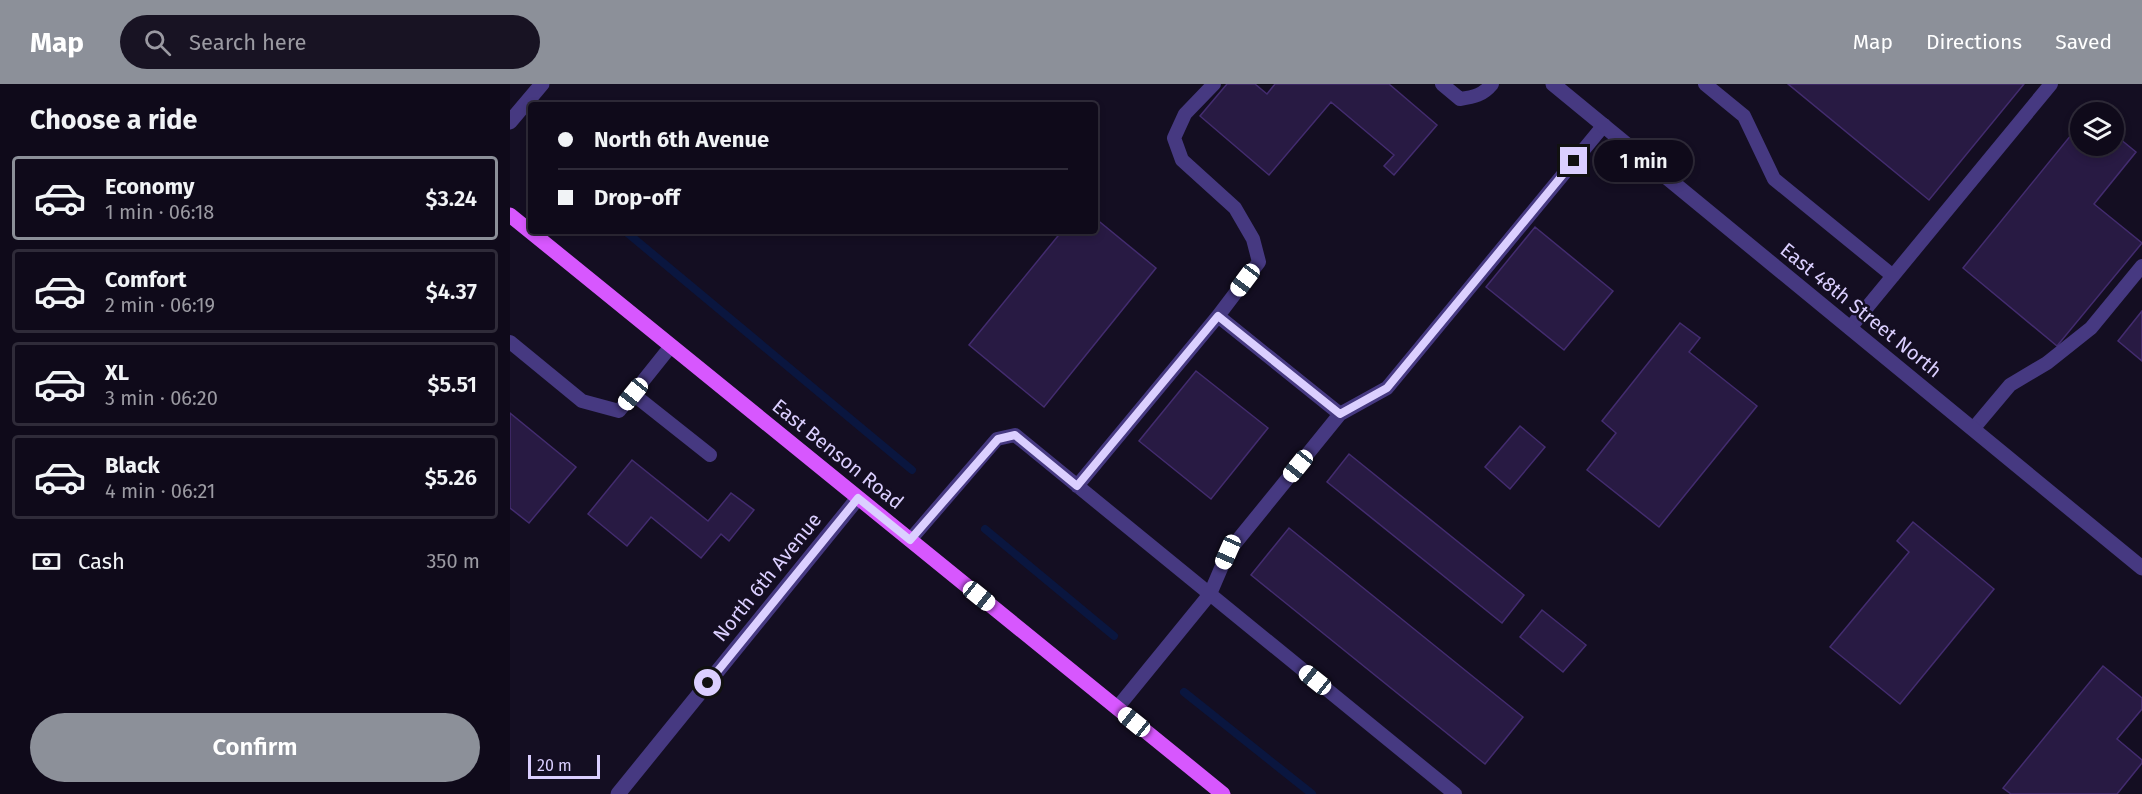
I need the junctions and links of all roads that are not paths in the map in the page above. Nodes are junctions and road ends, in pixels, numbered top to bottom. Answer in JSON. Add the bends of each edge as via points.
{"nodes":[{"id":1,"x":542,"y":84,"type":"edge"},
{"id":2,"x":1214,"y":84,"type":"edge"},
{"id":3,"x":1442,"y":84,"type":"edge"},
{"id":4,"x":1492,"y":84,"type":"edge"},
{"id":5,"x":1553,"y":84,"type":"edge"},
{"id":6,"x":1705,"y":84,"type":"edge"},
{"id":7,"x":2051,"y":84,"type":"edge"},
{"id":8,"x":510,"y":122,"type":"edge"},
{"id":9,"x":1604,"y":125,"type":"junction"},
{"id":10,"x":510,"y":215,"type":"edge"},
{"id":11,"x":528,"y":230,"type":"edge"},
{"id":12,"x":533,"y":234,"type":"edge"},
{"id":13,"x":2142,"y":266,"type":"edge"},
{"id":14,"x":1893,"y":276,"type":"junction"},
{"id":15,"x":1218,"y":316,"type":"junction"},
{"id":16,"x":1850,"y":328,"type":"junction"},
{"id":17,"x":510,"y":342,"type":"edge"},
{"id":18,"x":671,"y":346,"type":"junction"},
{"id":19,"x":633,"y":394,"type":"junction"},
{"id":20,"x":1340,"y":414,"type":"junction"},
{"id":21,"x":1973,"y":429,"type":"junction"},
{"id":22,"x":710,"y":455,"type":"dead end"},
{"id":23,"x":1077,"y":486,"type":"junction"},
{"id":24,"x":858,"y":498,"type":"junction"},
{"id":25,"x":910,"y":540,"type":"junction"},
{"id":26,"x":2142,"y":568,"type":"edge"},
{"id":27,"x":1210,"y":594,"type":"junction"},
{"id":28,"x":1117,"y":708,"type":"junction"},
{"id":29,"x":618,"y":794,"type":"edge"},
{"id":30,"x":1223,"y":794,"type":"edge"},
{"id":31,"x":1455,"y":794,"type":"edge"}],
"edges":[{"from":1,"to":8,"type":"street"},
{"from":2,"to":15,"type":"lane","via":[[1185,114],[1174,138],[1182,160],[1235,208],[1253,239],[1259,262]]},
{"from":3,"to":4,"type":"lane","via":[[1460,99],[1474,97]]},
{"from":5,"to":9,"type":"street","name":"East 48th Street North"},
{"from":6,"to":14,"type":"lane","via":[[1744,116],[1774,179]]},
{"from":7,"to":14,"type":"lane"},
{"from":9,"to":16,"type":"street","name":"East 48th Street North"},
{"from":9,"to":20,"type":"lane","via":[[1387,388]]},
{"from":10,"to":11,"type":"main road","name":"East Benson Road"},
{"from":12,"to":18,"type":"main road","name":"East Benson Road"},
{"from":13,"to":21,"type":"lane","via":[[2091,328],[2047,363],[2010,385]]},
{"from":14,"to":16,"type":"lane"},
{"from":15,"to":20,"type":"lane"},
{"from":15,"to":23,"type":"lane"},
{"from":16,"to":21,"type":"street","name":"East 48th Street North"},
{"from":17,"to":19,"type":"lane","via":[[582,401],[619,411]]},
{"from":18,"to":19,"type":"lane"},
{"from":18,"to":24,"type":"main road","name":"East Benson Road"},
{"from":19,"to":22,"type":"lane"},
{"from":20,"to":27,"type":"lane","via":[[1228,552]]},
{"from":21,"to":26,"type":"street","name":"East 48th Street North"},
{"from":23,"to":25,"type":"lane","via":[[1015,435],[998,439]]},
{"from":23,"to":27,"type":"lane"},
{"from":24,"to":25,"type":"main road","name":"East Benson Road"},
{"from":24,"to":29,"type":"street","name":"North 6th Avenue"},
{"from":25,"to":28,"type":"main road","name":"East Benson Road"},
{"from":27,"to":28,"type":"lane"},
{"from":27,"to":31,"type":"lane"},
{"from":28,"to":30,"type":"main road","name":"East Benson Road"}]}
